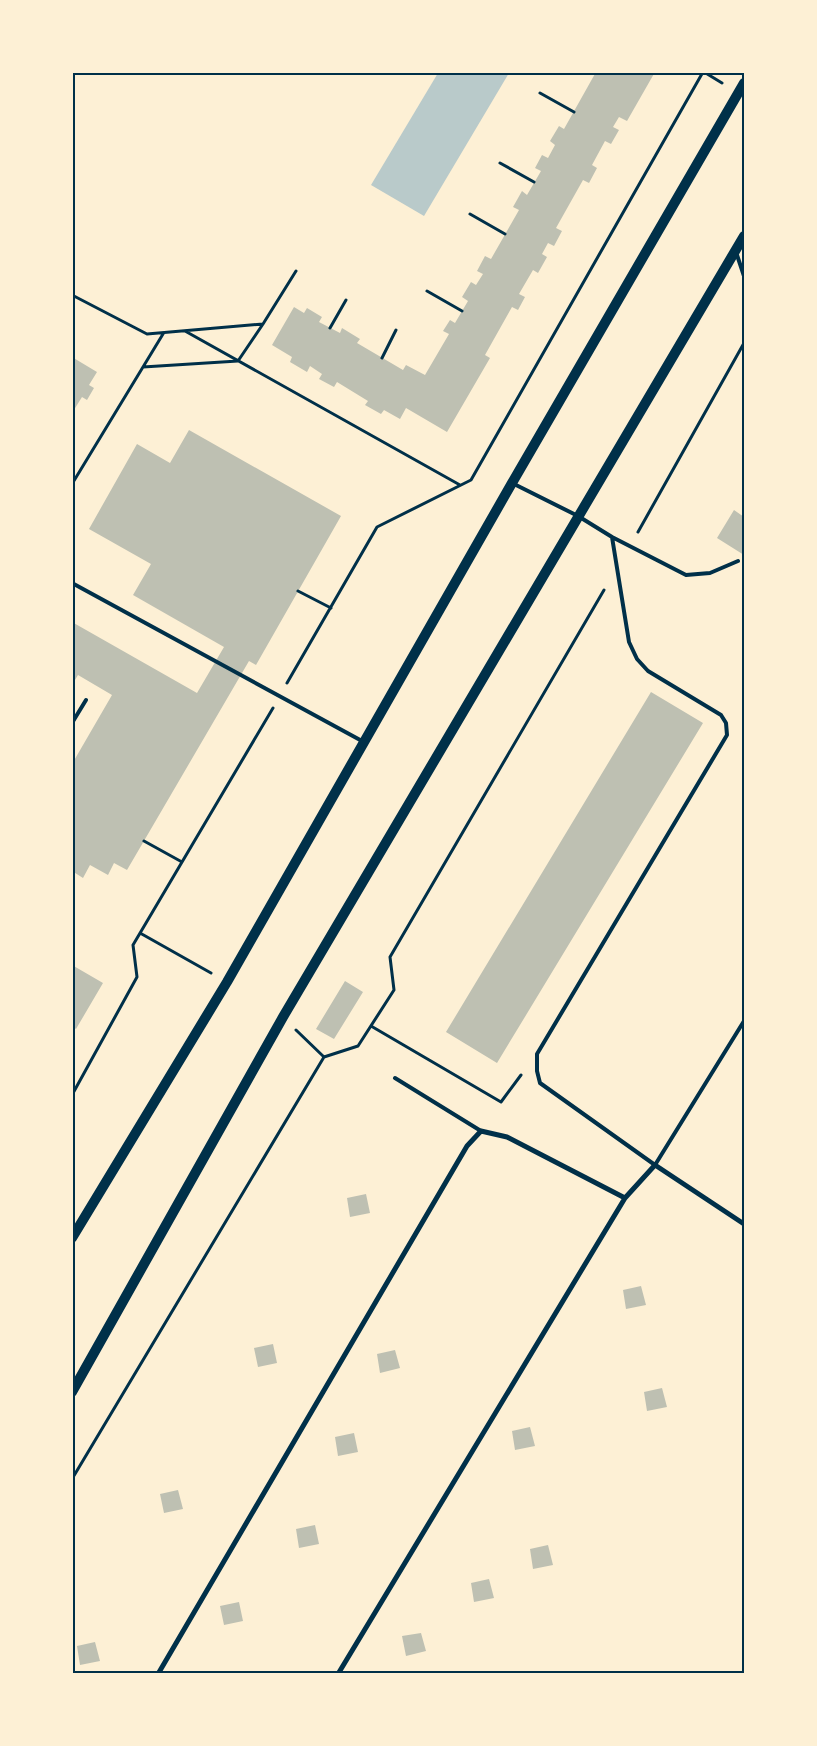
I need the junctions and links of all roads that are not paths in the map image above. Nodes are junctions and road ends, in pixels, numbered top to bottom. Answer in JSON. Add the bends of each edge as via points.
{"nodes":[{"id":1,"x":744,"y":83,"type":"edge"},
{"id":2,"x":744,"y":240,"type":"edge"},
{"id":3,"x":736,"y":251,"type":"junction"},
{"id":4,"x":744,"y":276,"type":"edge"},
{"id":5,"x":512,"y":483,"type":"junction"},
{"id":6,"x":578,"y":516,"type":"junction"},
{"id":7,"x":612,"y":537,"type":"junction"},
{"id":8,"x":738,"y":561,"type":"dead end"},
{"id":9,"x":72,"y":583,"type":"edge"},
{"id":10,"x":86,"y":700,"type":"dead end"},
{"id":11,"x":72,"y":723,"type":"edge"},
{"id":12,"x":364,"y":742,"type":"junction"},
{"id":13,"x":744,"y":1021,"type":"edge"},
{"id":14,"x":395,"y":1078,"type":"dead end"},
{"id":15,"x":481,"y":1131,"type":"junction"},
{"id":16,"x":655,"y":1164,"type":"junction"},
{"id":17,"x":625,"y":1198,"type":"junction"},
{"id":18,"x":744,"y":1224,"type":"edge"},
{"id":19,"x":72,"y":1238,"type":"edge"},
{"id":20,"x":72,"y":1392,"type":"edge"},
{"id":21,"x":158,"y":1674,"type":"edge"},
{"id":22,"x":338,"y":1674,"type":"edge"}],
"edges":[{"from":1,"to":5,"type":"main road"},
{"from":2,"to":3,"type":"main road"},
{"from":3,"to":4,"type":"lane"},
{"from":3,"to":6,"type":"main road"},
{"from":5,"to":6,"type":"lane"},
{"from":5,"to":12,"type":"main road"},
{"from":6,"to":7,"type":"lane"},
{"from":6,"to":20,"type":"main road","via":[[283,1017]]},
{"from":7,"to":8,"type":"lane","via":[[686,575],[710,573]]},
{"from":7,"to":16,"type":"lane","via":[[629,642],[637,658],[648,671],[721,715],[726,724],[726,735],[537,1054],[537,1071],[540,1083]]},
{"from":9,"to":12,"type":"lane"},
{"from":10,"to":11,"type":"lane"},
{"from":12,"to":19,"type":"main road","via":[[227,982]]},
{"from":13,"to":16,"type":"lane"},
{"from":14,"to":15,"type":"lane"},
{"from":15,"to":17,"type":"street","via":[[506,1137]]},
{"from":15,"to":21,"type":"street","via":[[467,1146]]},
{"from":16,"to":17,"type":"street"},
{"from":16,"to":18,"type":"street"},
{"from":17,"to":22,"type":"street"}]}
